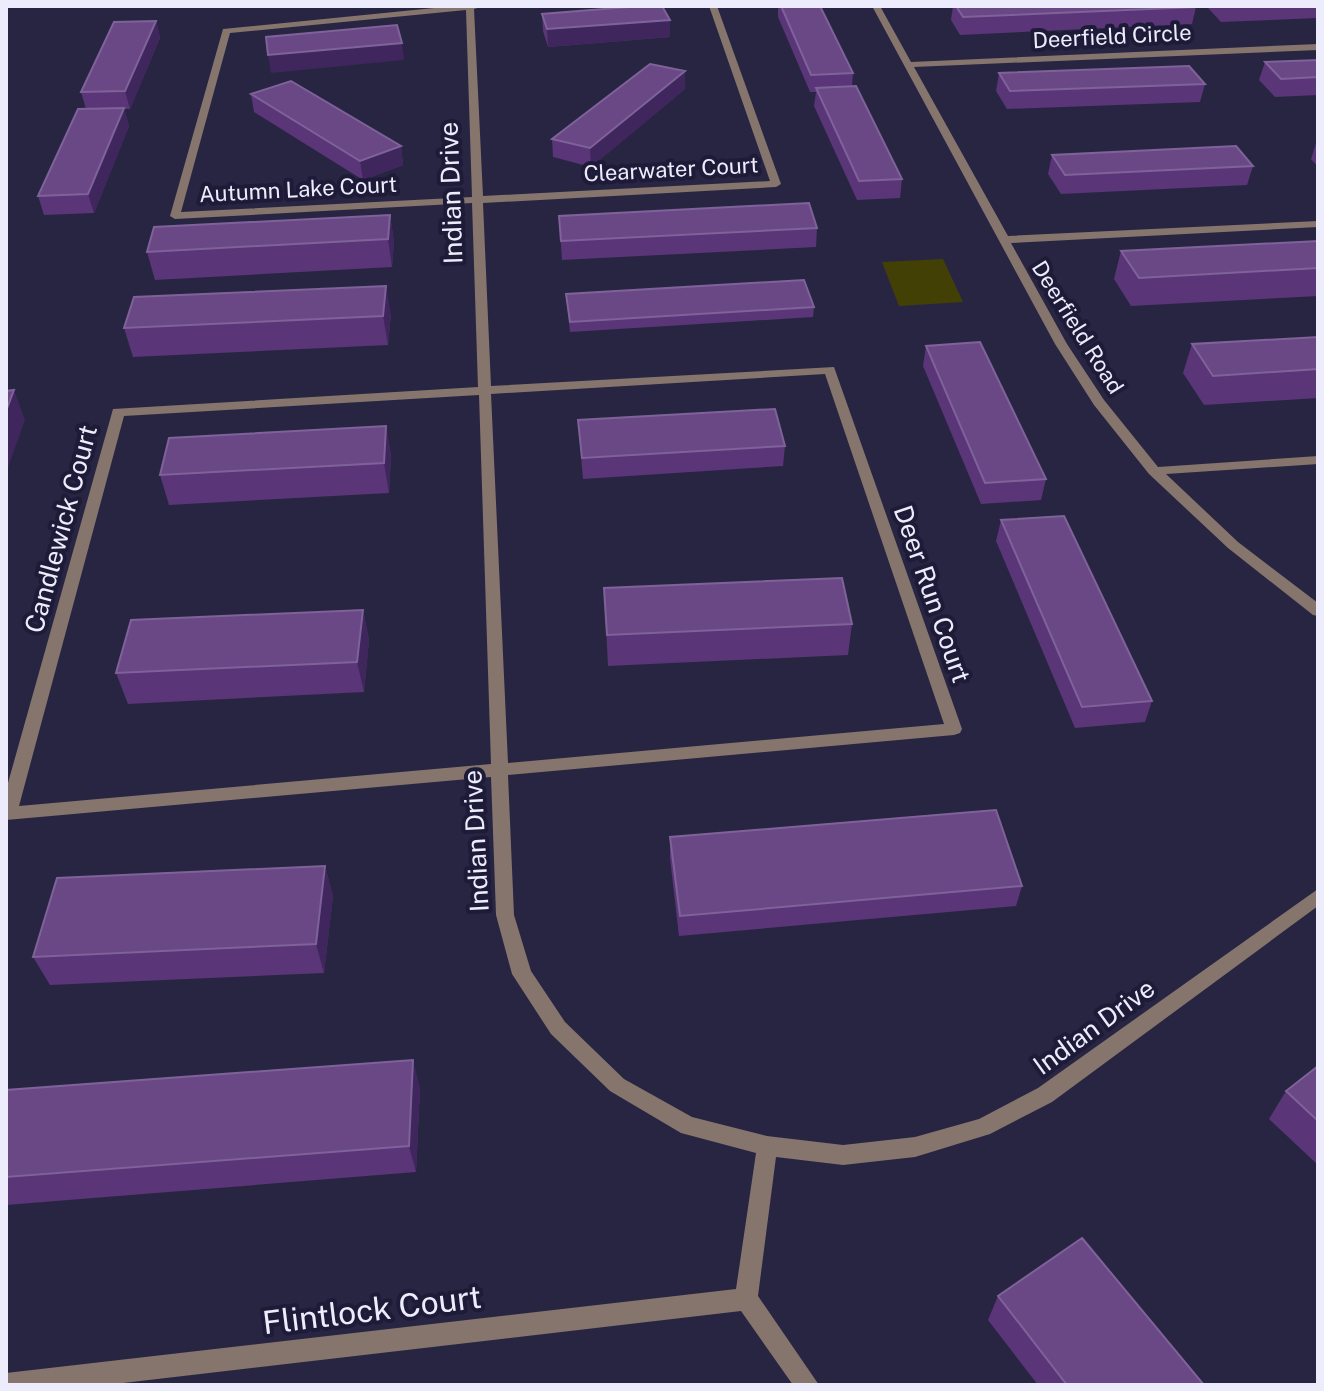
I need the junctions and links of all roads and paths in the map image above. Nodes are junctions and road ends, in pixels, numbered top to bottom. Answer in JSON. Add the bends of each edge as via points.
{"nodes":[{"id":1,"x":474,"y":6,"type":"edge"},
{"id":2,"x":713,"y":6,"type":"edge"},
{"id":3,"x":876,"y":6,"type":"edge"},
{"id":4,"x":1318,"y":47,"type":"edge"},
{"id":5,"x":908,"y":65,"type":"junction"},
{"id":6,"x":477,"y":199,"type":"junction"},
{"id":7,"x":1318,"y":224,"type":"edge"},
{"id":8,"x":1003,"y":240,"type":"junction"},
{"id":9,"x":483,"y":391,"type":"junction"},
{"id":10,"x":1318,"y":460,"type":"edge"},
{"id":11,"x":1154,"y":471,"type":"junction"},
{"id":12,"x":1318,"y":611,"type":"edge"},
{"id":13,"x":498,"y":770,"type":"junction"},
{"id":14,"x":1314,"y":904,"type":"edge"},
{"id":15,"x":767,"y":1146,"type":"junction"},
{"id":16,"x":746,"y":1299,"type":"junction"},
{"id":17,"x":6,"y":1385,"type":"edge"},
{"id":18,"x":807,"y":1385,"type":"edge"}],
"edges":[{"from":1,"to":6,"type":"street","name":"Indian Drive"},
{"from":1,"to":6,"type":"street","name":"Autumn Lake Court","via":[[226,31],[175,216]]},
{"from":2,"to":6,"type":"street","name":"Clearwater Court","via":[[776,184]]},
{"from":3,"to":5,"type":"street","name":"Deerfield Road"},
{"from":4,"to":5,"type":"street","name":"Deerfield Circle"},
{"from":5,"to":8,"type":"street","name":"Deerfield Road"},
{"from":6,"to":9,"type":"street","name":"Indian Drive"},
{"from":7,"to":8,"type":"street"},
{"from":8,"to":11,"type":"street","name":"Deerfield Road","via":[[1061,344]]},
{"from":9,"to":13,"type":"street","name":"Indian Drive"},
{"from":9,"to":13,"type":"street","name":"Deer Run Court","via":[[830,370],[954,729]]},
{"from":9,"to":13,"type":"street","name":"Candlewick Court","via":[[118,412],[8,814]]},
{"from":10,"to":11,"type":"street"},
{"from":11,"to":12,"type":"street","name":"Deerfield Road","via":[[1233,545]]},
{"from":13,"to":15,"type":"street","name":"Indian Drive","via":[[505,915],[522,974],[558,1028],[617,1085],[688,1126]]},
{"from":14,"to":15,"type":"street","name":"Indian Drive","via":[[1045,1095],[983,1127],[915,1147],[843,1155]]},
{"from":15,"to":16,"type":"street"},
{"from":16,"to":17,"type":"street","name":"Flintlock Court"},
{"from":16,"to":18,"type":"street"}]}
